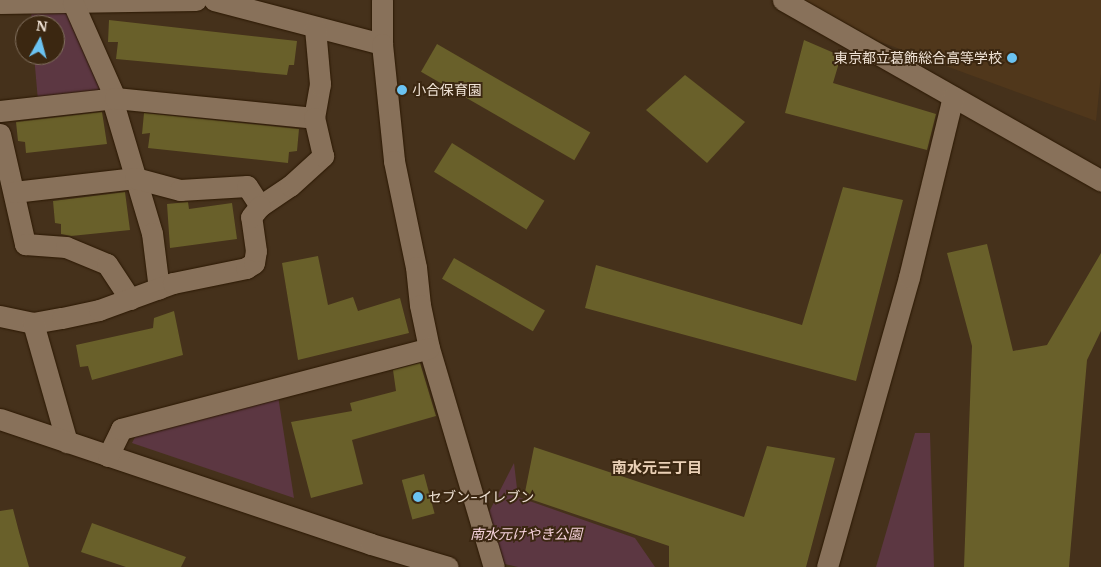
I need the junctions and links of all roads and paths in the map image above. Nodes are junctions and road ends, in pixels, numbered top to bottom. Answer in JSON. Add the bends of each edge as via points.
{"nodes":[{"id":1,"x":196,"y":0,"type":"edge"},
{"id":2,"x":214,"y":0,"type":"edge"},
{"id":3,"x":367,"y":0,"type":"edge"},
{"id":4,"x":382,"y":0,"type":"edge"},
{"id":5,"x":783,"y":0,"type":"edge"},
{"id":6,"x":73,"y":2,"type":"junction"},
{"id":7,"x":0,"y":3,"type":"edge"},
{"id":8,"x":315,"y":28,"type":"junction"},
{"id":9,"x":382,"y":44,"type":"junction"},
{"id":10,"x":953,"y":97,"type":"junction"},
{"id":11,"x":114,"y":98,"type":"junction"},
{"id":12,"x":0,"y":111,"type":"edge"},
{"id":13,"x":314,"y":118,"type":"junction"},
{"id":14,"x":0,"y":134,"type":"edge"},
{"id":15,"x":135,"y":178,"type":"junction"},
{"id":16,"x":1101,"y":181,"type":"edge"},
{"id":17,"x":14,"y":192,"type":"junction"},
{"id":18,"x":260,"y":206,"type":"junction"},
{"id":19,"x":159,"y":289,"type":"junction"},
{"id":20,"x":130,"y":299,"type":"junction"},
{"id":21,"x":0,"y":316,"type":"edge"},
{"id":22,"x":33,"y":323,"type":"junction"},
{"id":23,"x":429,"y":348,"type":"junction"},
{"id":24,"x":0,"y":419,"type":"edge"},
{"id":25,"x":67,"y":442,"type":"junction"},
{"id":26,"x":108,"y":456,"type":"junction"},
{"id":27,"x":448,"y":567,"type":"edge"},
{"id":28,"x":494,"y":567,"type":"edge"},
{"id":29,"x":827,"y":567,"type":"edge"}],
"edges":[{"from":1,"to":6,"type":"street"},
{"from":2,"to":8,"type":"street"},
{"from":3,"to":9,"type":"street"},
{"from":4,"to":9,"type":"street"},
{"from":5,"to":10,"type":"street"},
{"from":6,"to":7,"type":"street"},
{"from":6,"to":11,"type":"street"},
{"from":8,"to":9,"type":"street"},
{"from":8,"to":13,"type":"street","via":[[320,84]]},
{"from":9,"to":23,"type":"street","via":[[394,161]]},
{"from":10,"to":16,"type":"street"},
{"from":10,"to":29,"type":"street","via":[[909,277]]},
{"from":11,"to":12,"type":"street"},
{"from":11,"to":13,"type":"street"},
{"from":11,"to":15,"type":"street"},
{"from":13,"to":18,"type":"street","via":[[323,156],[290,186]]},
{"from":14,"to":17,"type":"street"},
{"from":15,"to":17,"type":"street"},
{"from":15,"to":18,"type":"street","via":[[180,190],[247,186]]},
{"from":15,"to":19,"type":"street","via":[[152,233]]},
{"from":17,"to":20,"type":"street","via":[[25,244],[66,247],[107,264]]},
{"from":18,"to":19,"type":"street","via":[[251,217],[256,251],[254,263],[246,268]]},
{"from":19,"to":20,"type":"street"},
{"from":20,"to":22,"type":"street","via":[[99,310]]},
{"from":21,"to":22,"type":"street"},
{"from":22,"to":25,"type":"street"},
{"from":23,"to":26,"type":"street","via":[[121,429]]},
{"from":23,"to":28,"type":"street"},
{"from":24,"to":25,"type":"street"},
{"from":25,"to":26,"type":"street"},
{"from":26,"to":27,"type":"street"}]}
